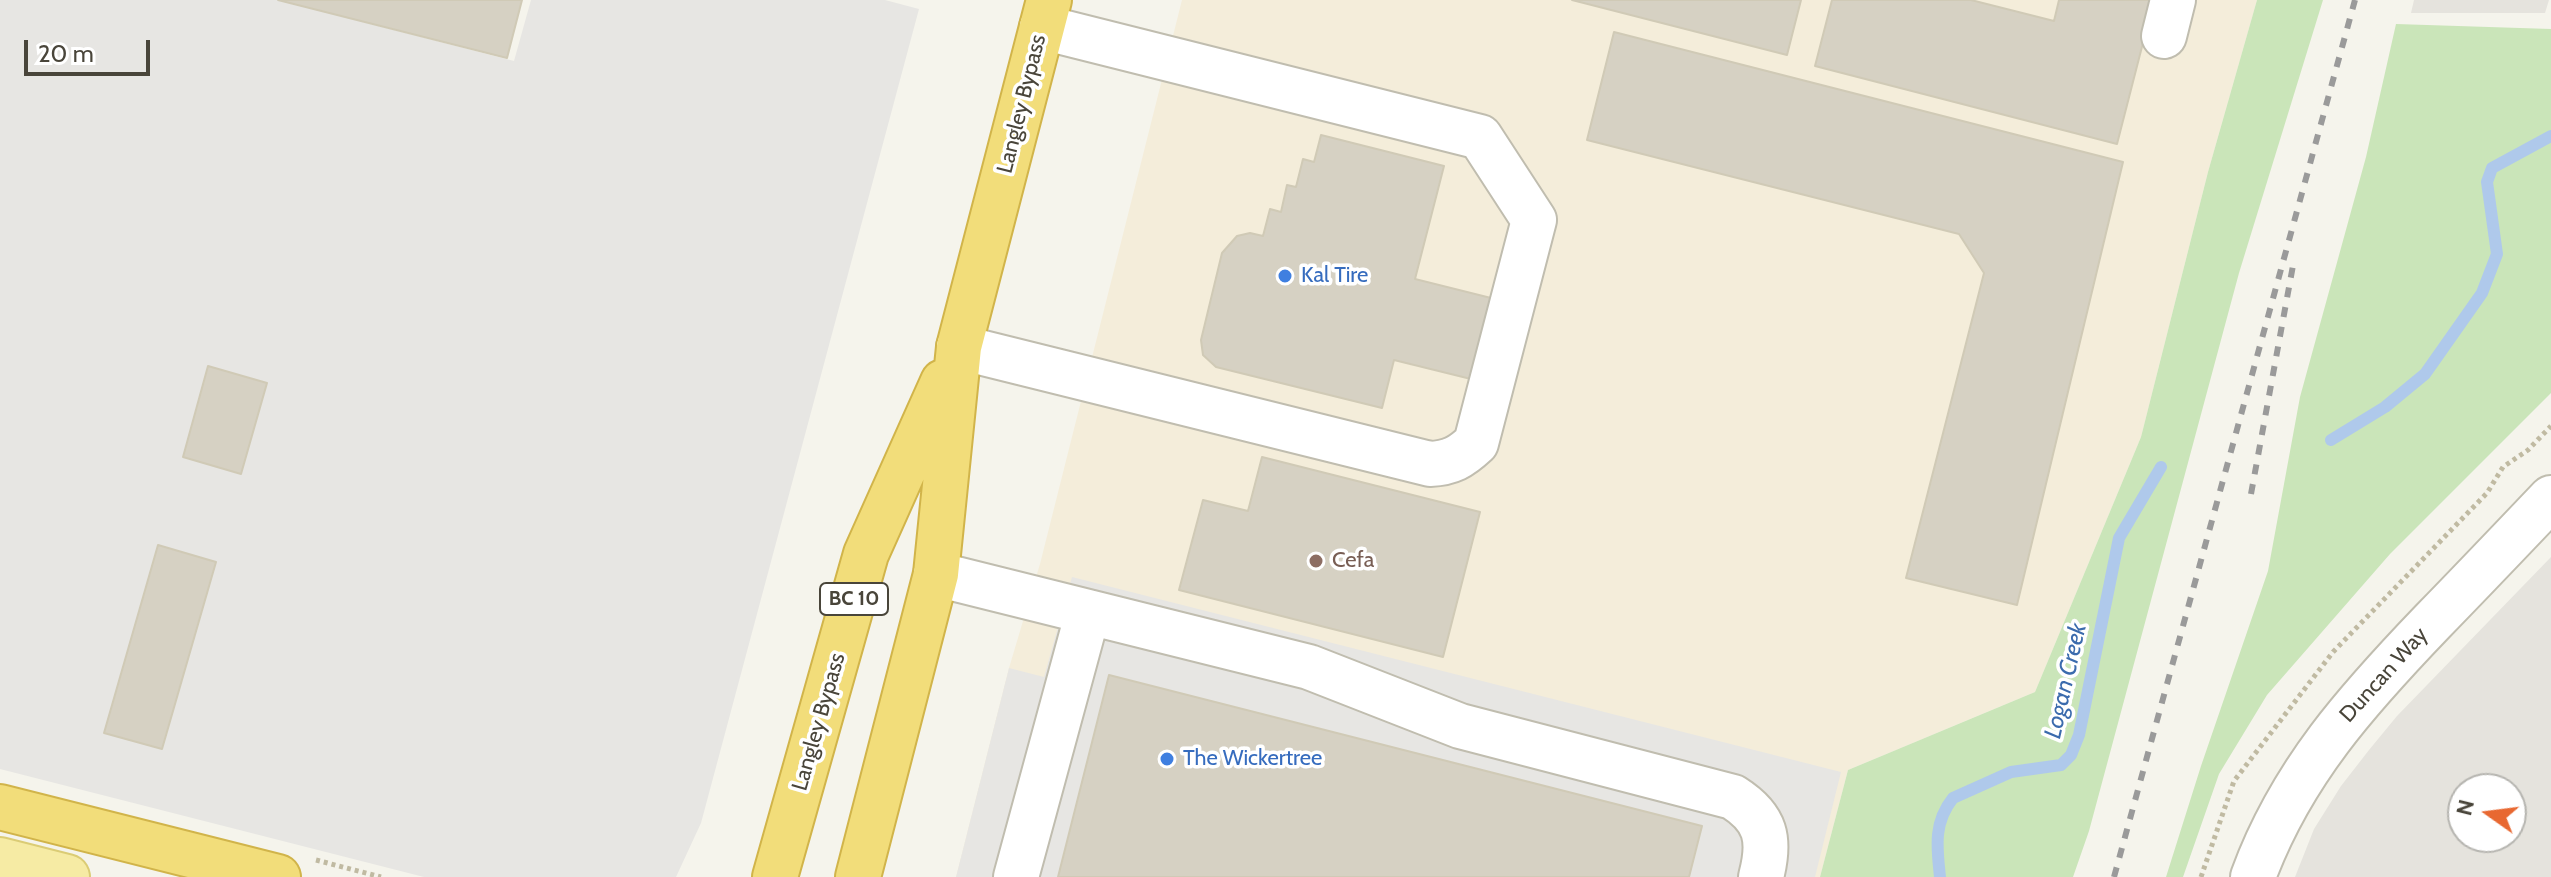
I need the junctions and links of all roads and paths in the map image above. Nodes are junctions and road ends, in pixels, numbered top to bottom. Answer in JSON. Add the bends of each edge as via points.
{"nodes":[{"id":1,"x":1045,"y":14,"type":"edge"},
{"id":2,"x":959,"y":347,"type":"junction"},
{"id":3,"x":2551,"y":498,"type":"edge"},
{"id":4,"x":936,"y":574,"type":"junction"},
{"id":5,"x":1088,"y":612,"type":"junction"},
{"id":6,"x":0,"y":807,"type":"edge"},
{"id":7,"x":0,"y":860,"type":"edge"},
{"id":8,"x":772,"y":872,"type":"edge"},
{"id":9,"x":67,"y":877,"type":"edge"},
{"id":10,"x":278,"y":877,"type":"edge"},
{"id":11,"x":858,"y":877,"type":"edge"},
{"id":12,"x":1016,"y":877,"type":"edge"},
{"id":13,"x":1761,"y":877,"type":"edge"},
{"id":14,"x":2253,"y":877,"type":"edge"}],
"edges":[{"from":1,"to":2,"type":"highway","name":"Langley Bypass","number":"BC 10"},
{"from":1,"to":2,"type":"street","via":[[1480,137],[1534,220],[1476,443],[1447,463],[1430,464]]},
{"from":2,"to":4,"type":"highway","name":"Langley Bypass","number":"BC 10"},
{"from":2,"to":8,"type":"highway","name":"Langley Bypass","number":"BC 10","via":[[866,554]]},
{"from":3,"to":14,"type":"street","name":"Duncan Way","via":[[2326,740],[2291,795]]},
{"from":4,"to":5,"type":"street"},
{"from":4,"to":11,"type":"highway","name":"Langley Bypass","number":"BC 10"},
{"from":5,"to":12,"type":"street"},
{"from":5,"to":13,"type":"street","via":[[1309,667],[1460,726],[1733,797],[1753,810],[1766,838]]},
{"from":6,"to":10,"type":"highway"},
{"from":7,"to":9,"type":"main road"}]}
